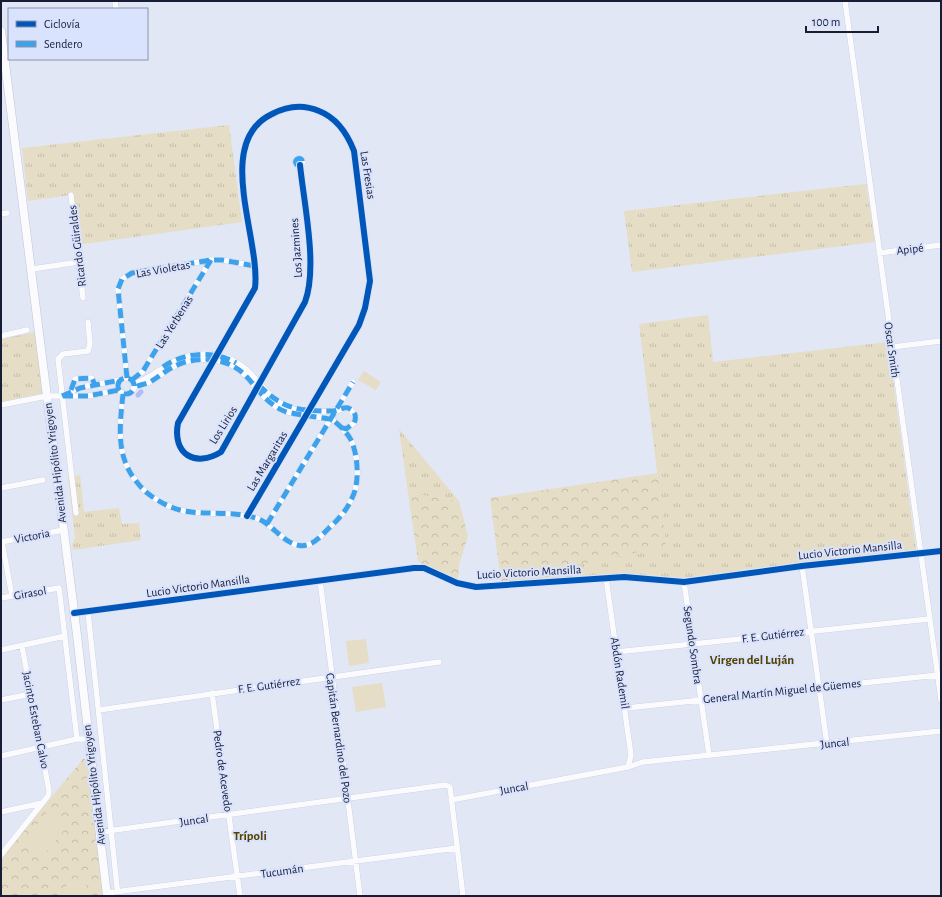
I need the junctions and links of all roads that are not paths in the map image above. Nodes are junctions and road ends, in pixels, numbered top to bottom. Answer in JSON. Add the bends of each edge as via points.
{"nodes":[{"id":1,"x":845,"y":1,"type":"edge"},
{"id":2,"x":1,"y":31,"type":"edge"},
{"id":3,"x":300,"y":165,"type":"dead end"},
{"id":4,"x":71,"y":195,"type":"dead end"},
{"id":5,"x":941,"y":245,"type":"edge"},
{"id":6,"x":879,"y":253,"type":"junction"},
{"id":7,"x":212,"y":260,"type":"junction"},
{"id":8,"x":79,"y":262,"type":"junction"},
{"id":9,"x":254,"y":266,"type":"junction"},
{"id":10,"x":32,"y":269,"type":"junction"},
{"id":11,"x":83,"y":298,"type":"dead end"},
{"id":12,"x":88,"y":322,"type":"dead end"},
{"id":13,"x":27,"y":330,"type":"dead end"},
{"id":14,"x":1,"y":336,"type":"edge"},
{"id":15,"x":941,"y":341,"type":"edge"},
{"id":16,"x":892,"y":347,"type":"junction"},
{"id":17,"x":215,"y":358,"type":"junction"},
{"id":18,"x":120,"y":380,"type":"junction"},
{"id":19,"x":132,"y":382,"type":"junction"},
{"id":20,"x":353,"y":382,"type":"dead end"},
{"id":21,"x":95,"y":385,"type":"junction"},
{"id":22,"x":87,"y":386,"type":"dead end"},
{"id":23,"x":258,"y":387,"type":"junction"},
{"id":24,"x":80,"y":388,"type":"dead end"},
{"id":25,"x":72,"y":390,"type":"junction"},
{"id":26,"x":121,"y":392,"type":"junction"},
{"id":27,"x":47,"y":396,"type":"junction"},
{"id":28,"x":62,"y":396,"type":"junction"},
{"id":29,"x":81,"y":396,"type":"dead end"},
{"id":30,"x":88,"y":396,"type":"dead end"},
{"id":31,"x":1,"y":405,"type":"edge"},
{"id":32,"x":338,"y":410,"type":"junction"},
{"id":33,"x":310,"y":411,"type":"junction"},
{"id":34,"x":306,"y":417,"type":"junction"},
{"id":35,"x":331,"y":419,"type":"junction"},
{"id":36,"x":339,"y":426,"type":"junction"},
{"id":37,"x":44,"y":480,"type":"dead end"},
{"id":38,"x":81,"y":482,"type":"dead end"},
{"id":39,"x":73,"y":483,"type":"junction"},
{"id":40,"x":1,"y":488,"type":"edge"},
{"id":41,"x":83,"y":508,"type":"dead end"},
{"id":42,"x":247,"y":516,"type":"junction"},
{"id":43,"x":267,"y":524,"type":"junction"},
{"id":44,"x":63,"y":530,"type":"junction"},
{"id":45,"x":2,"y":542,"type":"edge"},
{"id":46,"x":941,"y":551,"type":"edge"},
{"id":47,"x":921,"y":553,"type":"junction"},
{"id":48,"x":802,"y":566,"type":"junction"},
{"id":49,"x":606,"y":578,"type":"junction"},
{"id":50,"x":320,"y":580,"type":"junction"},
{"id":51,"x":684,"y":582,"type":"junction"},
{"id":52,"x":59,"y":588,"type":"joint"},
{"id":53,"x":12,"y":596,"type":"junction"},
{"id":54,"x":1,"y":598,"type":"edge"},
{"id":55,"x":88,"y":612,"type":"junction"},
{"id":56,"x":74,"y":613,"type":"junction"},
{"id":57,"x":930,"y":619,"type":"junction"},
{"id":58,"x":812,"y":630,"type":"junction"},
{"id":59,"x":65,"y":636,"type":"junction"},
{"id":60,"x":693,"y":644,"type":"junction"},
{"id":61,"x":22,"y":646,"type":"junction"},
{"id":62,"x":1,"y":650,"type":"edge"},
{"id":63,"x":616,"y":652,"type":"junction"},
{"id":64,"x":439,"y":662,"type":"dead end"},
{"id":65,"x":938,"y":675,"type":"junction"},
{"id":66,"x":331,"y":677,"type":"junction"},
{"id":67,"x":819,"y":687,"type":"junction"},
{"id":68,"x":212,"y":693,"type":"junction"},
{"id":69,"x":31,"y":694,"type":"junction"},
{"id":70,"x":701,"y":699,"type":"junction"},
{"id":71,"x":1,"y":700,"type":"edge"},
{"id":72,"x":941,"y":700,"type":"edge"},
{"id":73,"x":626,"y":708,"type":"junction"},
{"id":74,"x":99,"y":710,"type":"junction"},
{"id":75,"x":941,"y":731,"type":"edge"},
{"id":76,"x":77,"y":739,"type":"junction"},
{"id":77,"x":88,"y":739,"type":"junction"},
{"id":78,"x":827,"y":744,"type":"junction"},
{"id":79,"x":41,"y":747,"type":"junction"},
{"id":80,"x":709,"y":755,"type":"junction"},
{"id":81,"x":1,"y":756,"type":"edge"},
{"id":82,"x":628,"y":767,"type":"junction"},
{"id":83,"x":347,"y":799,"type":"junction"},
{"id":84,"x":451,"y":800,"type":"junction"},
{"id":85,"x":42,"y":803,"type":"junction"},
{"id":86,"x":1,"y":812,"type":"edge"},
{"id":87,"x":229,"y":815,"type":"junction"},
{"id":88,"x":112,"y":830,"type":"junction"},
{"id":89,"x":100,"y":832,"type":"junction"},
{"id":90,"x":458,"y":848,"type":"junction"},
{"id":91,"x":1,"y":854,"type":"edge"},
{"id":92,"x":356,"y":861,"type":"junction"},
{"id":93,"x":237,"y":877,"type":"junction"},
{"id":94,"x":118,"y":894,"type":"edge"},
{"id":95,"x":107,"y":895,"type":"edge"},
{"id":96,"x":240,"y":896,"type":"edge"},
{"id":97,"x":360,"y":896,"type":"edge"},
{"id":98,"x":463,"y":896,"type":"edge"}],
"edges":[{"from":1,"to":6,"type":"street","name":"Oscar Smith"},
{"from":2,"to":10,"type":"main road","name":"Avenida Hipólito Yrigoyen"},
{"from":3,"to":23,"type":"street","name":"Los Jazmines","via":[[311,270],[309,292]]},
{"from":4,"to":8,"type":"street","name":"Ricardo Güiraldes"},
{"from":5,"to":6,"type":"street","name":"Apipé"},
{"from":6,"to":16,"type":"street","name":"Oscar Smith"},
{"from":7,"to":9,"type":"street","name":"Las Violetas"},
{"from":7,"to":19,"type":"street","name":"Las Yerbenas","via":[[143,371]]},
{"from":7,"to":19,"type":"street","name":"Las Violetas","via":[[132,273],[122,279],[118,289]]},
{"from":8,"to":10,"type":"street"},
{"from":8,"to":11,"type":"street","name":"Ricardo Güiraldes"},
{"from":9,"to":17,"type":"street","name":"Las Fresias","via":[[255,288]]},
{"from":9,"to":33,"type":"street","name":"Las Fresias","via":[[241,167],[248,137],[266,116],[278,111],[309,107],[321,111],[344,130],[354,151],[370,281],[359,325]]},
{"from":10,"to":27,"type":"main road","name":"Avenida Hipólito Yrigoyen"},
{"from":12,"to":28,"type":"street","via":[[90,344],[87,352],[63,354],[58,359]]},
{"from":13,"to":14,"type":"street"},
{"from":15,"to":16,"type":"street"},
{"from":16,"to":47,"type":"street","name":"Oscar Smith"},
{"from":17,"to":19,"type":"street","via":[[186,357],[173,361],[148,378]]},
{"from":17,"to":23,"type":"street","via":[[227,358],[246,369]]},
{"from":17,"to":23,"type":"street","name":"Los Lirios","via":[[178,423],[178,444],[192,458],[204,459],[221,452]]},
{"from":18,"to":19,"type":"street"},
{"from":18,"to":21,"type":"street"},
{"from":18,"to":26,"type":"street","via":[[118,386]]},
{"from":19,"to":26,"type":"street","via":[[131,393]]},
{"from":20,"to":32,"type":"street"},
{"from":21,"to":22,"type":"street"},
{"from":21,"to":25,"type":"street","via":[[92,378],[75,379]]},
{"from":23,"to":33,"type":"street","via":[[294,410]]},
{"from":23,"to":34,"type":"street","via":[[270,403],[280,410]]},
{"from":24,"to":25,"type":"street"},
{"from":25,"to":28,"type":"street"},
{"from":26,"to":30,"type":"street"},
{"from":26,"to":42,"type":"street","via":[[121,448],[129,472],[136,482],[162,504],[183,511]]},
{"from":27,"to":28,"type":"street"},
{"from":27,"to":31,"type":"street"},
{"from":27,"to":44,"type":"main road","name":"Avenida Hipólito Yrigoyen"},
{"from":28,"to":29,"type":"street"},
{"from":28,"to":39,"type":"street"},
{"from":32,"to":33,"type":"street"},
{"from":32,"to":35,"type":"street"},
{"from":32,"to":36,"type":"street","via":[[335,416]]},
{"from":32,"to":36,"type":"street","via":[[350,409],[356,417],[349,428]]},
{"from":33,"to":34,"type":"street","name":"Las Fresias"},
{"from":34,"to":35,"type":"street"},
{"from":34,"to":42,"type":"street","name":"Las Margaritas"},
{"from":35,"to":36,"type":"street"},
{"from":35,"to":43,"type":"street"},
{"from":36,"to":43,"type":"street","via":[[353,446],[356,478],[353,498],[345,511],[309,545],[300,546],[291,542]]},
{"from":37,"to":40,"type":"street"},
{"from":38,"to":39,"type":"street"},
{"from":39,"to":41,"type":"street","via":[[76,510]]},
{"from":42,"to":43,"type":"street"},
{"from":44,"to":45,"type":"street","name":"Victoria"},
{"from":44,"to":56,"type":"main road","name":"Avenida Hipólito Yrigoyen"},
{"from":45,"to":53,"type":"street"},
{"from":46,"to":47,"type":"street","name":"Lucio Victorio Mansilla"},
{"from":47,"to":48,"type":"street","name":"Lucio Victorio Mansilla"},
{"from":47,"to":57,"type":"street","name":"Oscar Smith"},
{"from":48,"to":51,"type":"street","name":"Lucio Victorio Mansilla"},
{"from":48,"to":58,"type":"street"},
{"from":49,"to":50,"type":"street","name":"Lucio Victorio Mansilla","via":[[476,587],[457,583],[424,568],[414,568]]},
{"from":49,"to":51,"type":"street","name":"Lucio Victorio Mansilla"},
{"from":49,"to":63,"type":"street","name":"Abdón Rademil"},
{"from":50,"to":55,"type":"street","name":"Lucio Victorio Mansilla"},
{"from":50,"to":66,"type":"street","name":"Capitán Bernardino del Pozo"},
{"from":51,"to":60,"type":"street","name":"Segundo Sombra"},
{"from":52,"to":53,"type":"street","name":"Girasol"},
{"from":52,"to":59,"type":"street","name":"Avenida Hipólito Yrigoyen"},
{"from":53,"to":54,"type":"street","name":"Girasol"},
{"from":55,"to":56,"type":"street","name":"Lucio Victorio Mansilla"},
{"from":55,"to":74,"type":"street"},
{"from":56,"to":77,"type":"main road","name":"Avenida Hipólito Yrigoyen"},
{"from":57,"to":58,"type":"street","name":"F. E. Gutiérrez"},
{"from":57,"to":65,"type":"street","name":"Oscar Smith"},
{"from":58,"to":60,"type":"street","name":"F. E. Gutiérrez"},
{"from":58,"to":67,"type":"street"},
{"from":59,"to":61,"type":"street"},
{"from":59,"to":76,"type":"street","name":"Avenida Hipólito Yrigoyen"},
{"from":60,"to":63,"type":"street","name":"F. E. Gutiérrez"},
{"from":60,"to":70,"type":"street","name":"Segundo Sombra"},
{"from":61,"to":62,"type":"street"},
{"from":61,"to":69,"type":"street","name":"Jacinto Esteban Calvo"},
{"from":63,"to":73,"type":"street","name":"Abdón Rademil"},
{"from":64,"to":66,"type":"street","name":"F. E. Gutiérrez"},
{"from":65,"to":67,"type":"street","name":"General Martín Miguel de Güemes"},
{"from":65,"to":72,"type":"street","name":"Oscar Smith"},
{"from":66,"to":68,"type":"street","name":"F. E. Gutiérrez"},
{"from":66,"to":83,"type":"street","name":"Capitán Bernardino del Pozo"},
{"from":67,"to":70,"type":"street","name":"General Martín Miguel de Güemes"},
{"from":67,"to":78,"type":"street"},
{"from":68,"to":74,"type":"street","name":"F. E. Gutiérrez"},
{"from":68,"to":87,"type":"street","name":"Pedro de Acevedo"},
{"from":69,"to":71,"type":"street"},
{"from":69,"to":79,"type":"street","name":"Jacinto Esteban Calvo"},
{"from":70,"to":73,"type":"street","name":"General Martín Miguel de Güemes"},
{"from":70,"to":80,"type":"street","name":"Segundo Sombra"},
{"from":73,"to":82,"type":"street","name":"Abdón Rademil","via":[[632,755]]},
{"from":74,"to":88,"type":"street"},
{"from":75,"to":78,"type":"street","name":"Juncal"},
{"from":76,"to":77,"type":"street"},
{"from":76,"to":79,"type":"street"},
{"from":77,"to":89,"type":"main road","name":"Avenida Hipólito Yrigoyen"},
{"from":78,"to":80,"type":"street","name":"Juncal"},
{"from":79,"to":81,"type":"street"},
{"from":79,"to":85,"type":"street","name":"Jacinto Esteban Calvo","via":[[49,795]]},
{"from":80,"to":82,"type":"street","name":"Juncal","via":[[643,762]]},
{"from":82,"to":84,"type":"street","name":"Juncal"},
{"from":83,"to":84,"type":"street","name":"Juncal","via":[[445,785],[450,787]]},
{"from":83,"to":87,"type":"street","name":"Juncal"},
{"from":83,"to":92,"type":"street","name":"Capitán Bernardino del Pozo"},
{"from":84,"to":90,"type":"street"},
{"from":85,"to":86,"type":"street"},
{"from":85,"to":91,"type":"street"},
{"from":87,"to":88,"type":"street","name":"Juncal"},
{"from":87,"to":93,"type":"street","name":"Pedro de Acevedo"},
{"from":88,"to":89,"type":"street","name":"Juncal"},
{"from":88,"to":94,"type":"street"},
{"from":89,"to":95,"type":"main road","name":"Avenida Hipólito Yrigoyen"},
{"from":90,"to":92,"type":"street","name":"Tucumán"},
{"from":90,"to":98,"type":"street"},
{"from":92,"to":93,"type":"street","name":"Tucumán"},
{"from":92,"to":97,"type":"street","name":"Capitán Bernardino del Pozo"},
{"from":93,"to":94,"type":"street","name":"Tucumán"},
{"from":93,"to":96,"type":"street","name":"Pedro de Acevedo"},
{"from":94,"to":95,"type":"street","name":"Tucumán"}]}
